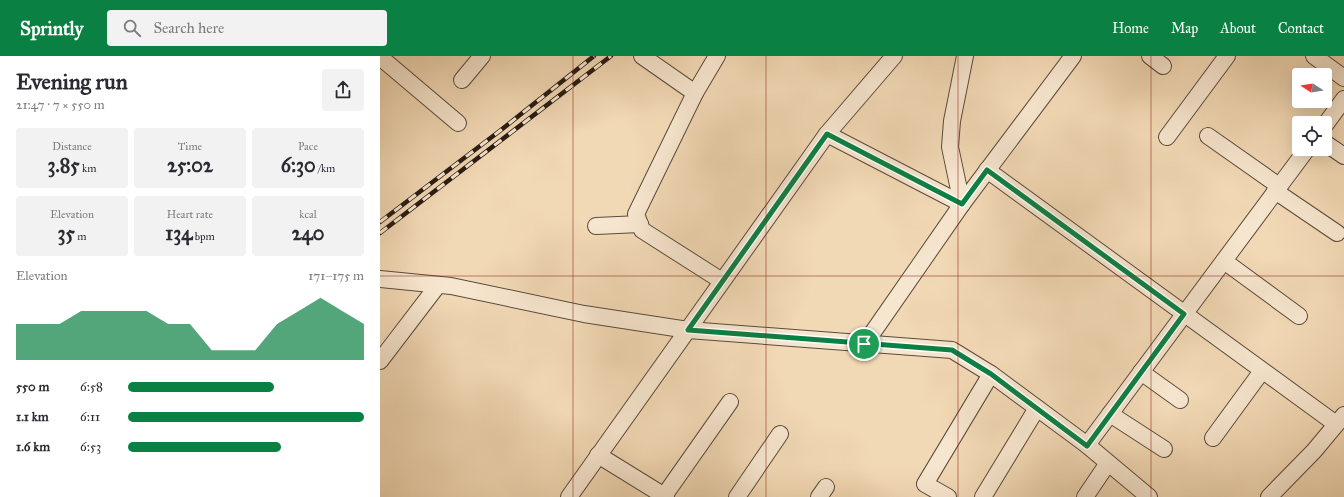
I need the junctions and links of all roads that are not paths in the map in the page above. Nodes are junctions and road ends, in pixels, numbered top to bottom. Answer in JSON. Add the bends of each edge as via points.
{"nodes":[{"id":1,"x":482,"y":56,"type":"edge"},
{"id":2,"x":642,"y":56,"type":"edge"},
{"id":3,"x":716,"y":56,"type":"edge"},
{"id":4,"x":894,"y":56,"type":"edge"},
{"id":5,"x":965,"y":56,"type":"edge"},
{"id":6,"x":1073,"y":56,"type":"edge"},
{"id":7,"x":1150,"y":56,"type":"edge"},
{"id":8,"x":1227,"y":56,"type":"edge"},
{"id":9,"x":1314,"y":56,"type":"edge"},
{"id":10,"x":380,"y":57,"type":"edge"},
{"id":11,"x":1163,"y":66,"type":"dead end"},
{"id":12,"x":1344,"y":78,"type":"edge"},
{"id":13,"x":462,"y":80,"type":"dead end"},
{"id":14,"x":695,"y":93,"type":"junction"},
{"id":15,"x":1344,"y":99,"type":"edge"},
{"id":16,"x":1332,"y":116,"type":"edge"},
{"id":17,"x":458,"y":123,"type":"dead end"},
{"id":18,"x":827,"y":134,"type":"junction"},
{"id":19,"x":1208,"y":136,"type":"dead end"},
{"id":20,"x":1167,"y":137,"type":"dead end"},
{"id":21,"x":1332,"y":148,"type":"edge"},
{"id":22,"x":1302,"y":156,"type":"edge"},
{"id":23,"x":1344,"y":156,"type":"edge"},
{"id":24,"x":987,"y":170,"type":"junction"},
{"id":25,"x":1277,"y":189,"type":"junction"},
{"id":26,"x":962,"y":204,"type":"junction"},
{"id":27,"x":640,"y":224,"type":"junction"},
{"id":28,"x":596,"y":226,"type":"dead end"},
{"id":29,"x":1337,"y":233,"type":"dead end"},
{"id":30,"x":1224,"y":261,"type":"junction"},
{"id":31,"x":380,"y":279,"type":"edge"},
{"id":32,"x":722,"y":281,"type":"junction"},
{"id":33,"x":438,"y":285,"type":"junction"},
{"id":34,"x":1184,"y":314,"type":"junction"},
{"id":35,"x":1299,"y":316,"type":"dead end"},
{"id":36,"x":688,"y":330,"type":"junction"},
{"id":37,"x":864,"y":344,"type":"junction"},
{"id":38,"x":380,"y":361,"type":"edge"},
{"id":39,"x":1262,"y":371,"type":"junction"},
{"id":40,"x":1141,"y":372,"type":"junction"},
{"id":41,"x":991,"y":374,"type":"junction"},
{"id":42,"x":1180,"y":400,"type":"dead end"},
{"id":43,"x":730,"y":402,"type":"dead end"},
{"id":44,"x":1036,"y":408,"type":"junction"},
{"id":45,"x":1110,"y":414,"type":"junction"},
{"id":46,"x":1340,"y":420,"type":"edge"},
{"id":47,"x":780,"y":434,"type":"dead end"},
{"id":48,"x":1213,"y":438,"type":"dead end"},
{"id":49,"x":1087,"y":446,"type":"junction"},
{"id":50,"x":1164,"y":449,"type":"dead end"},
{"id":51,"x":598,"y":455,"type":"junction"},
{"id":52,"x":1108,"y":463,"type":"junction"},
{"id":53,"x":662,"y":496,"type":"edge"},
{"id":54,"x":569,"y":497,"type":"edge"},
{"id":55,"x":736,"y":497,"type":"edge"},
{"id":56,"x":948,"y":497,"type":"edge"},
{"id":57,"x":983,"y":497,"type":"edge"},
{"id":58,"x":1085,"y":497,"type":"edge"},
{"id":59,"x":1149,"y":497,"type":"edge"},
{"id":60,"x":1269,"y":497,"type":"edge"}],
"edges":[{"from":1,"to":13,"type":"street"},
{"from":2,"to":14,"type":"street"},
{"from":3,"to":14,"type":"street"},
{"from":4,"to":18,"type":"street"},
{"from":5,"to":26,"type":"street","via":[[952,121],[950,147]]},
{"from":6,"to":24,"type":"street"},
{"from":7,"to":11,"type":"street"},
{"from":8,"to":20,"type":"street"},
{"from":9,"to":12,"type":"street"},
{"from":10,"to":17,"type":"street"},
{"from":14,"to":27,"type":"street","via":[[636,214]]},
{"from":15,"to":16,"type":"street"},
{"from":18,"to":26,"type":"street"},
{"from":18,"to":32,"type":"street"},
{"from":19,"to":25,"type":"street"},
{"from":21,"to":23,"type":"street"},
{"from":22,"to":25,"type":"street"},
{"from":24,"to":26,"type":"street"},
{"from":24,"to":34,"type":"street"},
{"from":25,"to":29,"type":"street"},
{"from":25,"to":30,"type":"street"},
{"from":26,"to":37,"type":"street"},
{"from":27,"to":28,"type":"street"},
{"from":27,"to":32,"type":"street","via":[[642,230]]},
{"from":30,"to":34,"type":"street"},
{"from":30,"to":35,"type":"street"},
{"from":31,"to":33,"type":"street"},
{"from":32,"to":36,"type":"street"},
{"from":33,"to":36,"type":"street","via":[[584,314]]},
{"from":33,"to":38,"type":"street"},
{"from":34,"to":39,"type":"street"},
{"from":34,"to":40,"type":"street"},
{"from":36,"to":37,"type":"street"},
{"from":36,"to":51,"type":"street"},
{"from":37,"to":41,"type":"street","via":[[952,350]]},
{"from":39,"to":46,"type":"street"},
{"from":39,"to":48,"type":"street"},
{"from":40,"to":42,"type":"street"},
{"from":40,"to":45,"type":"street"},
{"from":41,"to":44,"type":"street"},
{"from":41,"to":56,"type":"street","via":[[925,484]]},
{"from":43,"to":53,"type":"street"},
{"from":44,"to":49,"type":"street"},
{"from":44,"to":57,"type":"street"},
{"from":45,"to":49,"type":"street"},
{"from":45,"to":50,"type":"street"},
{"from":46,"to":60,"type":"street"},
{"from":47,"to":55,"type":"street"},
{"from":49,"to":52,"type":"street"},
{"from":51,"to":53,"type":"street"},
{"from":51,"to":54,"type":"street"},
{"from":52,"to":58,"type":"street"},
{"from":52,"to":59,"type":"street"}]}
